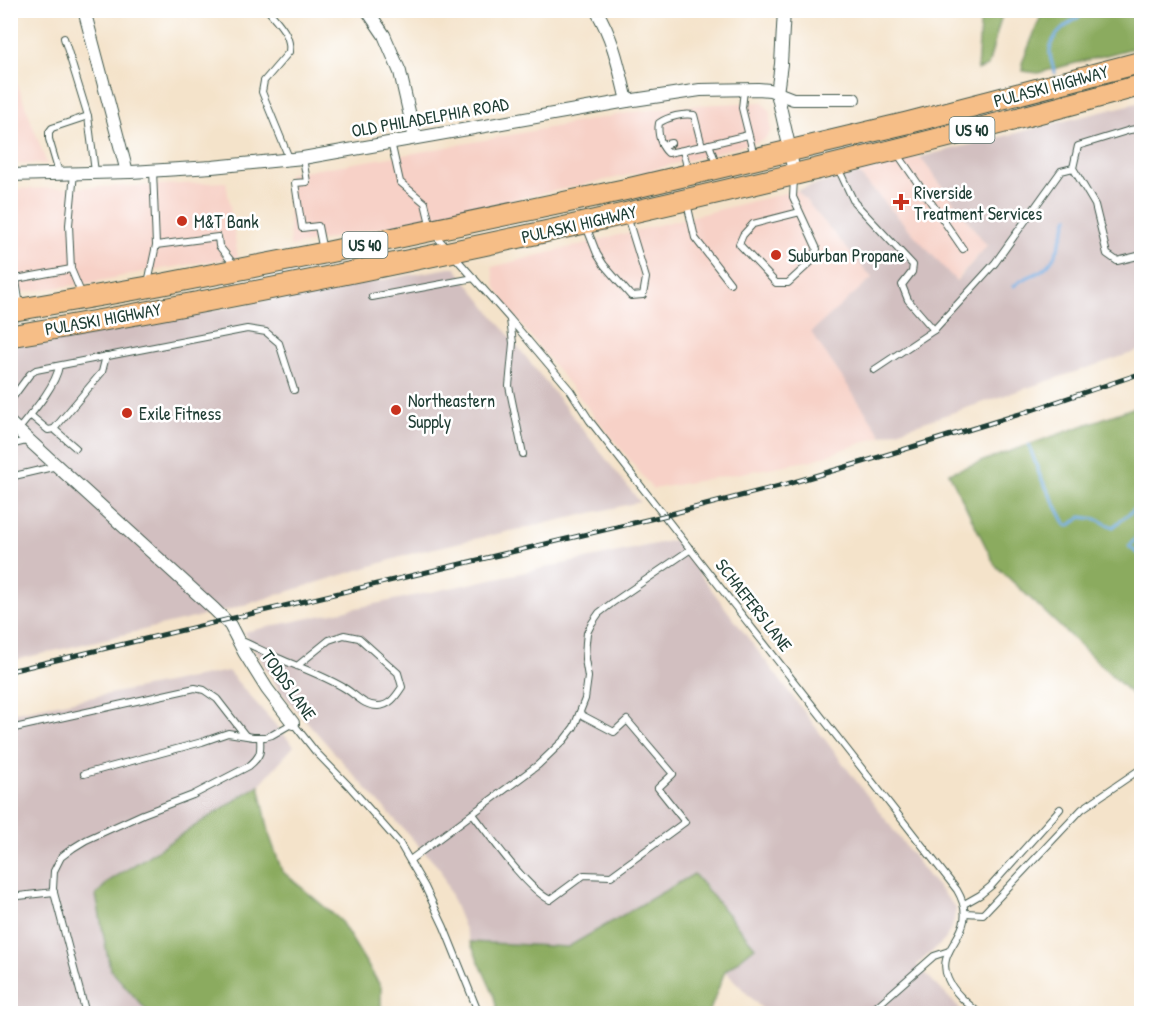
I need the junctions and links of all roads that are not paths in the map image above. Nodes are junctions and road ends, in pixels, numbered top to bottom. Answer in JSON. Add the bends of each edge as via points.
{"nodes":[{"id":1,"x":84,"y":10,"type":"edge"},
{"id":2,"x":268,"y":10,"type":"edge"},
{"id":3,"x":367,"y":10,"type":"edge"},
{"id":4,"x":596,"y":10,"type":"edge"},
{"id":5,"x":784,"y":10,"type":"edge"},
{"id":6,"x":64,"y":38,"type":"dead end"},
{"id":7,"x":1142,"y":62,"type":"edge"},
{"id":8,"x":1142,"y":85,"type":"edge"},
{"id":9,"x":744,"y":89,"type":"junction"},
{"id":10,"x":777,"y":93,"type":"junction"},
{"id":11,"x":854,"y":99,"type":"dead end"},
{"id":12,"x":627,"y":101,"type":"junction"},
{"id":13,"x":88,"y":116,"type":"junction"},
{"id":14,"x":696,"y":121,"type":"junction"},
{"id":15,"x":687,"y":122,"type":"dead end"},
{"id":16,"x":666,"y":127,"type":"dead end"},
{"id":17,"x":658,"y":128,"type":"junction"},
{"id":18,"x":1142,"y":128,"type":"edge"},
{"id":19,"x":698,"y":130,"type":"junction"},
{"id":20,"x":689,"y":131,"type":"dead end"},
{"id":21,"x":669,"y":135,"type":"dead end"},
{"id":22,"x":748,"y":135,"type":"junction"},
{"id":23,"x":660,"y":136,"type":"junction"},
{"id":24,"x":415,"y":138,"type":"junction"},
{"id":25,"x":700,"y":138,"type":"junction"},
{"id":26,"x":691,"y":140,"type":"dead end"},
{"id":27,"x":391,"y":142,"type":"junction"},
{"id":28,"x":671,"y":143,"type":"dead end"},
{"id":29,"x":662,"y":145,"type":"junction"},
{"id":30,"x":705,"y":145,"type":"junction"},
{"id":31,"x":683,"y":150,"type":"junction"},
{"id":32,"x":790,"y":150,"type":"junction"},
{"id":33,"x":895,"y":150,"type":"junction"},
{"id":34,"x":290,"y":158,"type":"junction"},
{"id":35,"x":303,"y":158,"type":"junction"},
{"id":36,"x":755,"y":159,"type":"junction"},
{"id":37,"x":836,"y":165,"type":"junction"},
{"id":38,"x":717,"y":168,"type":"junction"},
{"id":39,"x":1073,"y":168,"type":"junction"},
{"id":40,"x":153,"y":170,"type":"junction"},
{"id":41,"x":95,"y":172,"type":"junction"},
{"id":42,"x":127,"y":172,"type":"junction"},
{"id":43,"x":59,"y":173,"type":"junction"},
{"id":44,"x":75,"y":173,"type":"junction"},
{"id":45,"x":10,"y":175,"type":"edge"},
{"id":46,"x":689,"y":175,"type":"junction"},
{"id":47,"x":794,"y":175,"type":"junction"},
{"id":48,"x":686,"y":200,"type":"junction"},
{"id":49,"x":800,"y":212,"type":"junction"},
{"id":50,"x":627,"y":214,"type":"junction"},
{"id":51,"x":584,"y":223,"type":"junction"},
{"id":52,"x":432,"y":231,"type":"junction"},
{"id":53,"x":10,"y":242,"type":"edge"},
{"id":54,"x":156,"y":245,"type":"junction"},
{"id":55,"x":963,"y":249,"type":"dead end"},
{"id":56,"x":451,"y":252,"type":"junction"},
{"id":57,"x":324,"y":253,"type":"junction"},
{"id":58,"x":1142,"y":255,"type":"edge"},
{"id":59,"x":71,"y":269,"type":"junction"},
{"id":60,"x":238,"y":270,"type":"junction"},
{"id":61,"x":474,"y":278,"type":"junction"},
{"id":62,"x":16,"y":279,"type":"junction"},
{"id":63,"x":730,"y":283,"type":"dead end"},
{"id":64,"x":148,"y":287,"type":"junction"},
{"id":65,"x":372,"y":297,"type":"dead end"},
{"id":66,"x":83,"y":298,"type":"junction"},
{"id":67,"x":16,"y":310,"type":"edge"},
{"id":68,"x":510,"y":319,"type":"junction"},
{"id":69,"x":934,"y":330,"type":"junction"},
{"id":70,"x":10,"y":336,"type":"edge"},
{"id":71,"x":106,"y":356,"type":"junction"},
{"id":72,"x":59,"y":366,"type":"junction"},
{"id":73,"x":874,"y":370,"type":"dead end"},
{"id":74,"x":294,"y":390,"type":"dead end"},
{"id":75,"x":10,"y":401,"type":"edge"},
{"id":76,"x":30,"y":415,"type":"junction"},
{"id":77,"x":14,"y":427,"type":"edge"},
{"id":78,"x":54,"y":429,"type":"junction"},
{"id":79,"x":30,"y":440,"type":"junction"},
{"id":80,"x":10,"y":445,"type":"edge"},
{"id":81,"x":76,"y":448,"type":"dead end"},
{"id":82,"x":523,"y":454,"type":"dead end"},
{"id":83,"x":57,"y":465,"type":"junction"},
{"id":84,"x":10,"y":477,"type":"edge"},
{"id":85,"x":691,"y":549,"type":"junction"},
{"id":86,"x":237,"y":638,"type":"junction"},
{"id":87,"x":297,"y":666,"type":"junction"},
{"id":88,"x":580,"y":714,"type":"junction"},
{"id":89,"x":293,"y":723,"type":"junction"},
{"id":90,"x":10,"y":729,"type":"edge"},
{"id":91,"x":245,"y":736,"type":"junction"},
{"id":92,"x":260,"y":737,"type":"junction"},
{"id":93,"x":1142,"y":768,"type":"edge"},
{"id":94,"x":84,"y":774,"type":"dead end"},
{"id":95,"x":1060,"y":809,"type":"dead end"},
{"id":96,"x":472,"y":814,"type":"junction"},
{"id":97,"x":410,"y":860,"type":"junction"},
{"id":98,"x":54,"y":892,"type":"junction"},
{"id":99,"x":10,"y":897,"type":"edge"},
{"id":100,"x":964,"y":904,"type":"junction"},
{"id":101,"x":965,"y":913,"type":"junction"},
{"id":102,"x":949,"y":951,"type":"junction"},
{"id":103,"x":86,"y":1014,"type":"edge"},
{"id":104,"x":479,"y":1014,"type":"edge"},
{"id":105,"x":868,"y":1014,"type":"edge"},
{"id":106,"x":980,"y":1014,"type":"edge"}],
"edges":[{"from":1,"to":42,"type":"street"},
{"from":2,"to":34,"type":"lane","via":[[285,32],[290,46],[264,81],[262,92]]},
{"from":3,"to":24,"type":"street","via":[[396,61]]},
{"from":4,"to":12,"type":"street","via":[[614,48]]},
{"from":5,"to":10,"type":"street"},
{"from":6,"to":13,"type":"lane"},
{"from":7,"to":32,"type":"highway","name":"PULASKI HIGHWAY","number":"US 40"},
{"from":8,"to":33,"type":"highway","name":"PULASKI HIGHWAY","number":"US 40"},
{"from":9,"to":10,"type":"street","name":"OLD PHILADELPHIA ROAD"},
{"from":9,"to":12,"type":"street","name":"OLD PHILADELPHIA ROAD","via":[[700,90]]},
{"from":9,"to":22,"type":"lane","via":[[742,108]]},
{"from":10,"to":11,"type":"street","name":"OLD PHILADELPHIA ROAD","via":[[794,99]]},
{"from":10,"to":32,"type":"street"},
{"from":12,"to":24,"type":"street","name":"OLD PHILADELPHIA ROAD"},
{"from":13,"to":41,"type":"lane"},
{"from":13,"to":43,"type":"lane","via":[[49,132]]},
{"from":14,"to":15,"type":"lane"},
{"from":14,"to":17,"type":"lane","via":[[689,114],[665,119]]},
{"from":14,"to":19,"type":"lane"},
{"from":16,"to":17,"type":"lane"},
{"from":17,"to":23,"type":"lane"},
{"from":18,"to":39,"type":"lane","via":[[1078,146]]},
{"from":19,"to":20,"type":"lane"},
{"from":19,"to":25,"type":"lane"},
{"from":21,"to":23,"type":"lane"},
{"from":22,"to":30,"type":"lane"},
{"from":22,"to":36,"type":"lane"},
{"from":23,"to":29,"type":"lane"},
{"from":24,"to":27,"type":"street","name":"OLD PHILADELPHIA ROAD"},
{"from":25,"to":26,"type":"lane"},
{"from":25,"to":30,"type":"lane"},
{"from":27,"to":35,"type":"street","name":"OLD PHILADELPHIA ROAD"},
{"from":27,"to":52,"type":"lane","via":[[400,182],[425,203]]},
{"from":28,"to":29,"type":"lane"},
{"from":29,"to":31,"type":"lane","via":[[668,153]]},
{"from":30,"to":31,"type":"lane"},
{"from":30,"to":38,"type":"lane"},
{"from":31,"to":46,"type":"lane"},
{"from":32,"to":36,"type":"highway","name":"PULASKI HIGHWAY","number":"US 40"},
{"from":32,"to":47,"type":"street"},
{"from":33,"to":37,"type":"highway","name":"PULASKI HIGHWAY","number":"US 40"},
{"from":33,"to":55,"type":"lane"},
{"from":34,"to":35,"type":"street","name":"OLD PHILADELPHIA ROAD"},
{"from":34,"to":40,"type":"street","name":"OLD PHILADELPHIA ROAD"},
{"from":35,"to":57,"type":"lane","via":[[306,182],[295,183],[302,228],[318,226]]},
{"from":36,"to":38,"type":"highway","name":"PULASKI HIGHWAY","number":"US 40"},
{"from":37,"to":47,"type":"highway","name":"PULASKI HIGHWAY","number":"US 40"},
{"from":37,"to":69,"type":"lane","via":[[855,202],[913,265],[902,285],[908,300]]},
{"from":38,"to":46,"type":"highway","name":"PULASKI HIGHWAY","number":"US 40"},
{"from":39,"to":58,"type":"lane","via":[[1095,205],[1107,254],[1117,261]]},
{"from":39,"to":69,"type":"lane","via":[[1061,171],[995,263]]},
{"from":40,"to":42,"type":"street","name":"OLD PHILADELPHIA ROAD"},
{"from":40,"to":54,"type":"lane"},
{"from":41,"to":42,"type":"street","name":"OLD PHILADELPHIA ROAD"},
{"from":41,"to":44,"type":"street","name":"OLD PHILADELPHIA ROAD"},
{"from":43,"to":44,"type":"street","name":"OLD PHILADELPHIA ROAD"},
{"from":43,"to":45,"type":"street","name":"OLD PHILADELPHIA ROAD"},
{"from":44,"to":59,"type":"lane","via":[[69,225]]},
{"from":46,"to":52,"type":"highway","name":"PULASKI HIGHWAY","number":"US 40"},
{"from":47,"to":48,"type":"highway","name":"PULASKI HIGHWAY","number":"US 40"},
{"from":47,"to":49,"type":"lane","via":[[793,197]]},
{"from":48,"to":50,"type":"highway","name":"PULASKI HIGHWAY","number":"US 40"},
{"from":48,"to":63,"type":"lane","via":[[695,238]]},
{"from":49,"to":49,"type":"lane","via":[[816,249],[812,261],[788,283],[776,283],[739,244],[753,224]]},
{"from":50,"to":51,"type":"highway","name":"PULASKI HIGHWAY","number":"US 40"},
{"from":50,"to":51,"type":"lane","via":[[646,278],[643,296],[631,296],[604,266]]},
{"from":51,"to":56,"type":"highway","name":"PULASKI HIGHWAY","number":"US 40"},
{"from":52,"to":56,"type":"lane","name":"SCHAEFERS LANE"},
{"from":52,"to":57,"type":"highway","name":"PULASKI HIGHWAY","number":"US 40"},
{"from":53,"to":62,"type":"lane"},
{"from":54,"to":60,"type":"lane","via":[[218,237],[219,246]]},
{"from":54,"to":64,"type":"lane"},
{"from":56,"to":61,"type":"lane","name":"SCHAEFERS LANE"},
{"from":56,"to":70,"type":"highway","name":"PULASKI HIGHWAY","number":"US 40"},
{"from":57,"to":60,"type":"highway","name":"PULASKI HIGHWAY","number":"US 40"},
{"from":59,"to":62,"type":"lane"},
{"from":59,"to":66,"type":"lane"},
{"from":60,"to":64,"type":"highway","name":"PULASKI HIGHWAY","number":"US 40"},
{"from":61,"to":65,"type":"lane"},
{"from":61,"to":68,"type":"lane","name":"SCHAEFERS LANE"},
{"from":62,"to":67,"type":"lane"},
{"from":64,"to":66,"type":"highway","name":"PULASKI HIGHWAY","number":"US 40"},
{"from":66,"to":67,"type":"highway","name":"PULASKI HIGHWAY","number":"US 40"},
{"from":68,"to":82,"type":"lane","via":[[510,386]]},
{"from":68,"to":85,"type":"lane","name":"SCHAEFERS LANE","via":[[570,390]]},
{"from":69,"to":73,"type":"lane"},
{"from":71,"to":72,"type":"lane"},
{"from":71,"to":74,"type":"lane","via":[[257,330],[279,343]]},
{"from":71,"to":78,"type":"lane","via":[[102,372]]},
{"from":72,"to":75,"type":"lane","via":[[30,374]]},
{"from":72,"to":76,"type":"lane"},
{"from":76,"to":77,"type":"lane"},
{"from":76,"to":78,"type":"lane","via":[[48,430]]},
{"from":77,"to":79,"type":"street","name":"TODDS LANE"},
{"from":78,"to":81,"type":"lane"},
{"from":79,"to":80,"type":"lane"},
{"from":79,"to":83,"type":"street","name":"TODDS LANE"},
{"from":83,"to":84,"type":"lane"},
{"from":83,"to":86,"type":"street","name":"TODDS LANE","via":[[214,609]]},
{"from":85,"to":88,"type":"lane","via":[[612,603],[592,623],[587,633],[588,677]]},
{"from":85,"to":100,"type":"lane","name":"SCHAEFERS LANE","via":[[916,836]]},
{"from":86,"to":87,"type":"lane"},
{"from":86,"to":89,"type":"street","name":"TODDS LANE","via":[[267,689]]},
{"from":87,"to":87,"type":"lane","via":[[367,705],[381,706],[393,700],[402,687],[398,673],[359,638],[344,635],[329,640]]},
{"from":88,"to":96,"type":"lane","via":[[564,740],[538,765]]},
{"from":88,"to":96,"type":"lane","via":[[614,732],[627,720],[673,774],[658,788],[686,822],[611,876],[584,875],[550,900],[519,873]]},
{"from":89,"to":92,"type":"lane"},
{"from":89,"to":97,"type":"lane","name":"TODDS LANE","via":[[385,826]]},
{"from":90,"to":91,"type":"lane","via":[[195,688],[217,699]]},
{"from":91,"to":92,"type":"lane"},
{"from":91,"to":94,"type":"lane","via":[[228,733]]},
{"from":92,"to":98,"type":"lane","via":[[260,754],[249,766],[73,848],[54,871]]},
{"from":93,"to":101,"type":"lane","via":[[1082,808],[983,914]]},
{"from":95,"to":100,"type":"lane","via":[[991,886]]},
{"from":96,"to":97,"type":"lane"},
{"from":97,"to":104,"type":"lane","name":"TODDS LANE","via":[[444,927]]},
{"from":98,"to":99,"type":"lane"},
{"from":98,"to":103,"type":"lane"},
{"from":100,"to":101,"type":"lane","name":"SCHAEFERS LANE"},
{"from":101,"to":102,"type":"lane","name":"SCHAEFERS LANE","via":[[964,927]]},
{"from":102,"to":105,"type":"lane","via":[[934,956]]},
{"from":102,"to":106,"type":"lane","via":[[948,978],[959,995]]}]}
